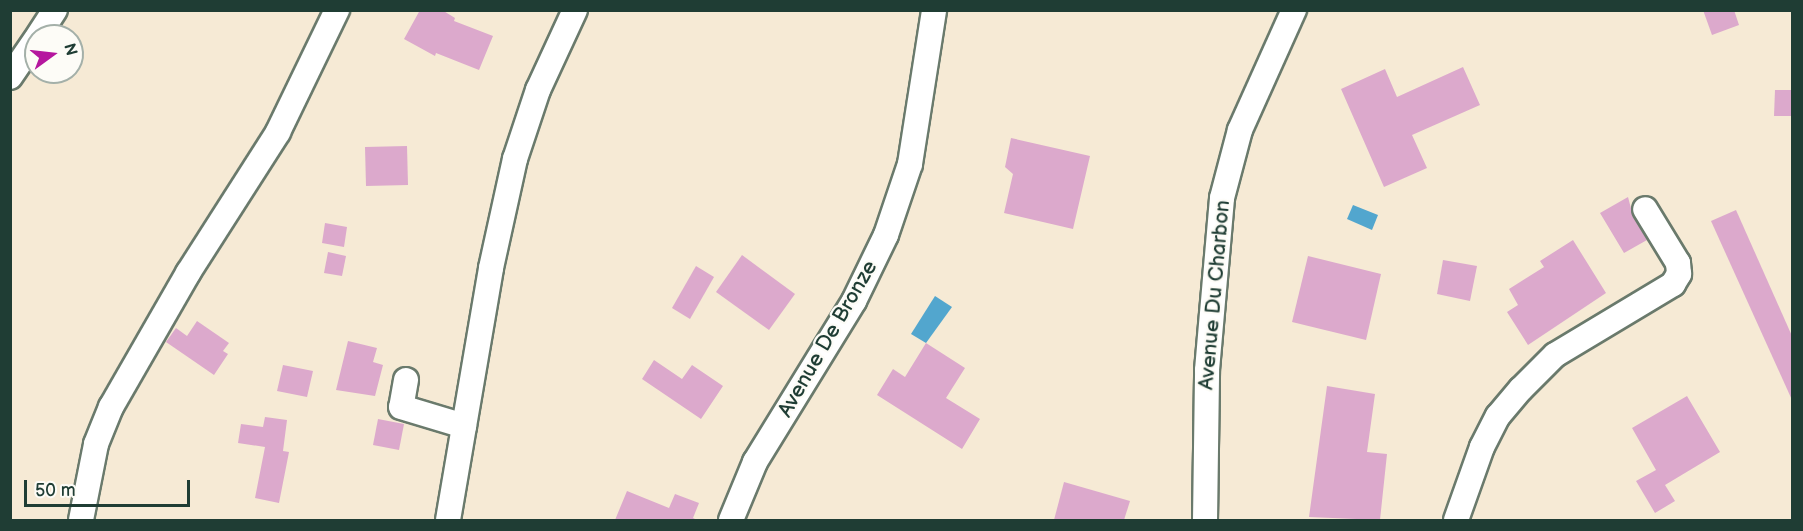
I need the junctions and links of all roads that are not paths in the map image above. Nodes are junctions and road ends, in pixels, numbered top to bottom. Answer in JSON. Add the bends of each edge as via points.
{"nodes":[{"id":1,"x":55,"y":10,"type":"edge"},
{"id":2,"x":337,"y":10,"type":"edge"},
{"id":3,"x":575,"y":10,"type":"edge"},
{"id":4,"x":934,"y":10,"type":"edge"},
{"id":5,"x":1294,"y":10,"type":"edge"},
{"id":6,"x":46,"y":24,"type":"edge"},
{"id":7,"x":24,"y":57,"type":"edge"},
{"id":8,"x":10,"y":77,"type":"edge"},
{"id":9,"x":1645,"y":209,"type":"dead end"},
{"id":10,"x":406,"y":380,"type":"dead end"},
{"id":11,"x":464,"y":426,"type":"junction"},
{"id":12,"x":81,"y":520,"type":"edge"},
{"id":13,"x":448,"y":520,"type":"edge"},
{"id":14,"x":731,"y":520,"type":"edge"},
{"id":15,"x":1205,"y":520,"type":"edge"},
{"id":16,"x":1456,"y":520,"type":"edge"}],
"edges":[{"from":1,"to":6,"type":"street"},
{"from":2,"to":12,"type":"street","via":[[310,73],[278,132],[188,273],[111,407],[96,444]]},
{"from":3,"to":11,"type":"street","via":[[523,128],[493,259]]},
{"from":4,"to":14,"type":"street","name":"Avenue De Bronze","via":[[910,164],[886,235],[854,301],[755,462]]},
{"from":5,"to":15,"type":"street","name":"Avenue Du Charbon","via":[[1240,130],[1222,198],[1207,370]]},
{"from":7,"to":8,"type":"street"},
{"from":9,"to":16,"type":"street","via":[[1678,263],[1679,274],[1674,284],[1555,355],[1521,389],[1498,416],[1482,447]]},
{"from":10,"to":11,"type":"street","via":[[401,407]]},
{"from":11,"to":13,"type":"street"}]}
